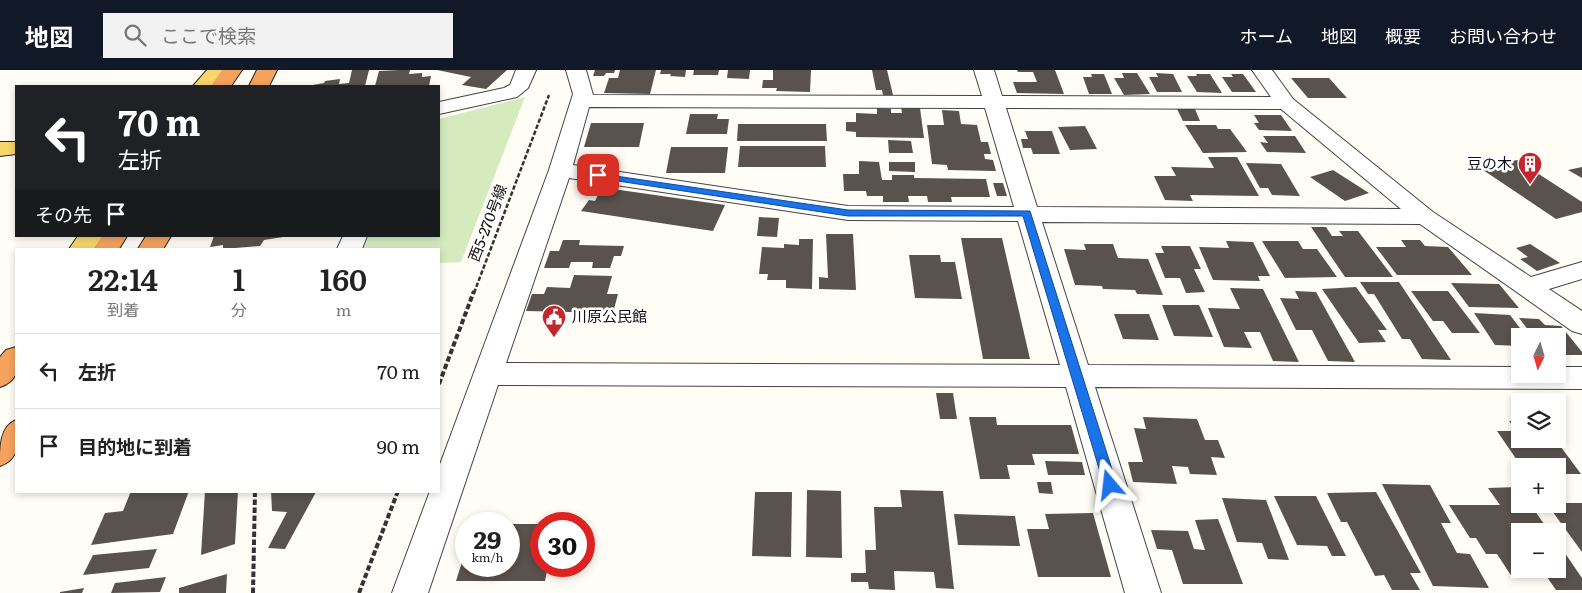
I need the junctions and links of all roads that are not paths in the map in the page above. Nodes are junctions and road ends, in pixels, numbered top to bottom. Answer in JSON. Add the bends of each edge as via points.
{"nodes":[{"id":1,"x":218,"y":70,"type":"edge"},
{"id":2,"x":232,"y":70,"type":"edge"},
{"id":3,"x":268,"y":70,"type":"edge"},
{"id":4,"x":526,"y":70,"type":"edge"},
{"id":5,"x":576,"y":70,"type":"edge"},
{"id":6,"x":984,"y":70,"type":"edge"},
{"id":7,"x":1262,"y":70,"type":"edge"},
{"id":8,"x":204,"y":85,"type":"edge"},
{"id":9,"x":221,"y":85,"type":"edge"},
{"id":10,"x":260,"y":85,"type":"edge"},
{"id":11,"x":580,"y":102,"type":"junction"},
{"id":12,"x":993,"y":102,"type":"junction"},
{"id":13,"x":1286,"y":103,"type":"junction"},
{"id":14,"x":440,"y":108,"type":"edge"},
{"id":15,"x":560,"y":170,"type":"junction"},
{"id":16,"x":1027,"y":213,"type":"junction"},
{"id":17,"x":1424,"y":218,"type":"junction"},
{"id":18,"x":90,"y":237,"type":"edge"},
{"id":19,"x":114,"y":237,"type":"edge"},
{"id":20,"x":158,"y":237,"type":"edge"},
{"id":21,"x":82,"y":248,"type":"edge"},
{"id":22,"x":107,"y":248,"type":"edge"},
{"id":23,"x":151,"y":248,"type":"edge"},
{"id":24,"x":1582,"y":270,"type":"edge"},
{"id":25,"x":1529,"y":286,"type":"junction"},
{"id":26,"x":1582,"y":324,"type":"edge"},
{"id":27,"x":15,"y":358,"type":"edge"},
{"id":28,"x":487,"y":374,"type":"junction"},
{"id":29,"x":0,"y":376,"type":"edge"},
{"id":30,"x":1078,"y":378,"type":"junction"},
{"id":31,"x":1582,"y":378,"type":"edge"},
{"id":32,"x":15,"y":433,"type":"edge"},
{"id":33,"x":0,"y":453,"type":"edge"},
{"id":34,"x":410,"y":593,"type":"edge"},
{"id":35,"x":1143,"y":593,"type":"edge"}],
"edges":[{"from":1,"to":8,"type":"main road"},
{"from":2,"to":9,"type":"highway"},
{"from":3,"to":10,"type":"highway"},
{"from":4,"to":14,"type":"street","via":[[518,88],[510,93]]},
{"from":5,"to":11,"type":"street","via":[[583,94]]},
{"from":6,"to":12,"type":"street"},
{"from":7,"to":13,"type":"street"},
{"from":11,"to":12,"type":"street"},
{"from":11,"to":15,"type":"street"},
{"from":12,"to":13,"type":"street"},
{"from":12,"to":16,"type":"street"},
{"from":13,"to":17,"type":"street"},
{"from":15,"to":16,"type":"street","via":[[848,213]]},
{"from":15,"to":28,"type":"street"},
{"from":16,"to":17,"type":"street"},
{"from":16,"to":30,"type":"street"},
{"from":17,"to":25,"type":"street"},
{"from":18,"to":21,"type":"main road"},
{"from":19,"to":22,"type":"highway"},
{"from":20,"to":23,"type":"highway"},
{"from":24,"to":25,"type":"street"},
{"from":25,"to":26,"type":"street"},
{"from":27,"to":29,"type":"highway"},
{"from":28,"to":30,"type":"street"},
{"from":28,"to":34,"type":"street"},
{"from":30,"to":31,"type":"street"},
{"from":30,"to":35,"type":"street"},
{"from":32,"to":33,"type":"highway"}]}
